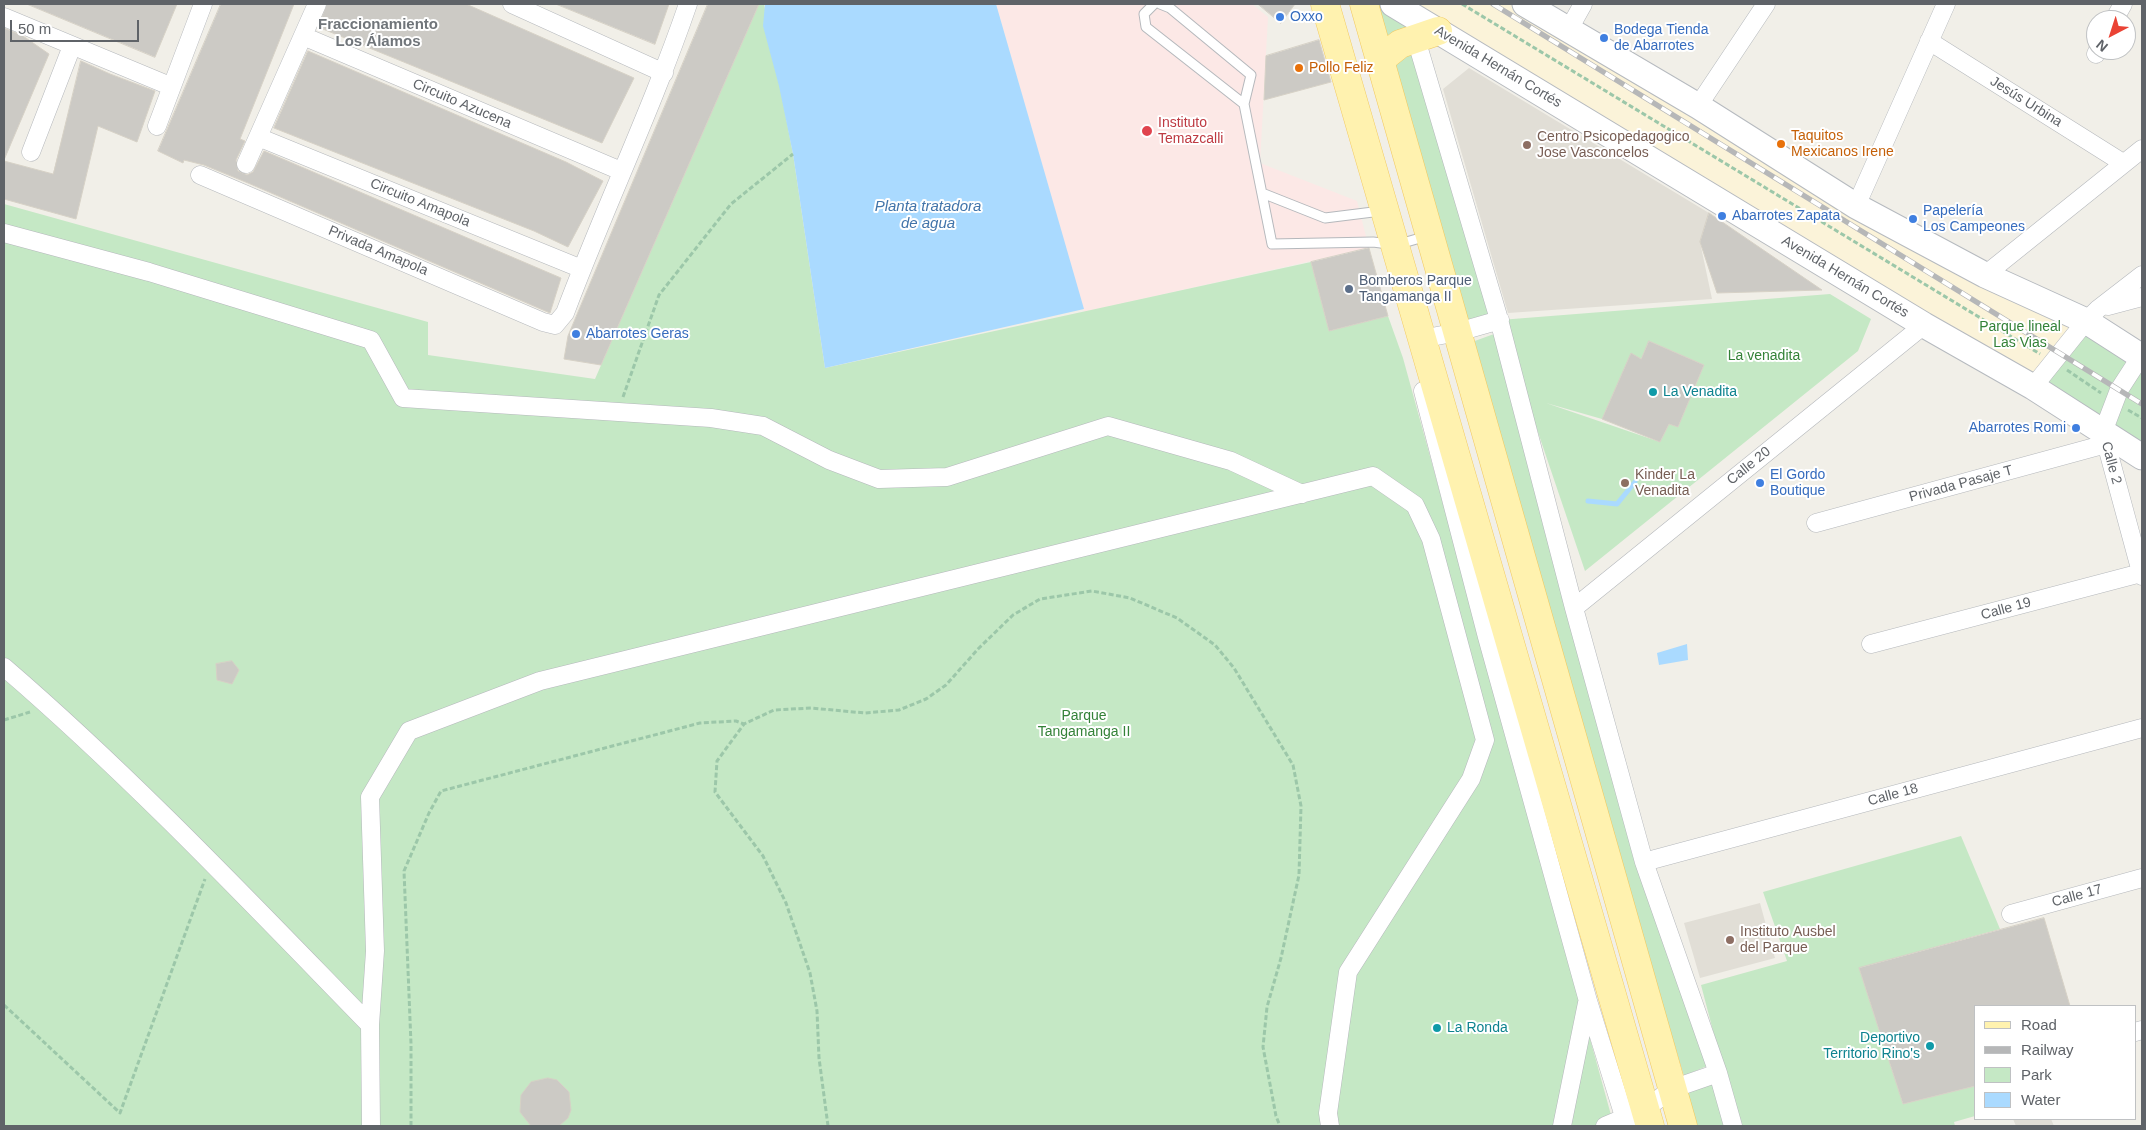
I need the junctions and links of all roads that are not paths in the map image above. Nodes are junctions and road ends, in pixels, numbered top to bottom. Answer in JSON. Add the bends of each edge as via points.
{"nodes":[{"id":1,"x":203,"y":4,"type":"edge"},
{"id":2,"x":317,"y":4,"type":"edge"},
{"id":3,"x":512,"y":4,"type":"edge"},
{"id":4,"x":688,"y":4,"type":"edge"},
{"id":5,"x":1154,"y":4,"type":"edge"},
{"id":6,"x":1160,"y":4,"type":"edge"},
{"id":7,"x":1325,"y":4,"type":"edge"},
{"id":8,"x":1364,"y":4,"type":"edge"},
{"id":9,"x":1393,"y":4,"type":"edge"},
{"id":10,"x":1526,"y":4,"type":"edge"},
{"id":11,"x":1583,"y":4,"type":"edge"},
{"id":12,"x":1766,"y":4,"type":"edge"},
{"id":13,"x":1946,"y":4,"type":"edge"},
{"id":14,"x":4,"y":16,"type":"edge"},
{"id":15,"x":1568,"y":29,"type":"junction"},
{"id":16,"x":1427,"y":35,"type":"junction"},
{"id":17,"x":303,"y":36,"type":"junction"},
{"id":18,"x":1929,"y":41,"type":"junction"},
{"id":19,"x":72,"y":46,"type":"junction"},
{"id":20,"x":1380,"y":60,"type":"junction"},
{"id":21,"x":664,"y":73,"type":"junction"},
{"id":22,"x":170,"y":86,"type":"junction"},
{"id":23,"x":1244,"y":104,"type":"junction"},
{"id":24,"x":1698,"y":106,"type":"junction"},
{"id":25,"x":157,"y":126,"type":"dead end"},
{"id":26,"x":258,"y":137,"type":"junction"},
{"id":27,"x":2142,"y":149,"type":"edge"},
{"id":28,"x":31,"y":152,"type":"dead end"},
{"id":29,"x":2123,"y":163,"type":"junction"},
{"id":30,"x":246,"y":164,"type":"dead end"},
{"id":31,"x":622,"y":171,"type":"junction"},
{"id":32,"x":200,"y":175,"type":"dead end"},
{"id":33,"x":1262,"y":193,"type":"junction"},
{"id":34,"x":1856,"y":206,"type":"junction"},
{"id":35,"x":1384,"y":210,"type":"junction"},
{"id":36,"x":4,"y":233,"type":"edge"},
{"id":37,"x":1430,"y":235,"type":"junction"},
{"id":38,"x":1396,"y":246,"type":"junction"},
{"id":39,"x":582,"y":268,"type":"junction"},
{"id":40,"x":1985,"y":275,"type":"junction"},
{"id":41,"x":2142,"y":275,"type":"edge"},
{"id":42,"x":2142,"y":296,"type":"edge"},
{"id":43,"x":2092,"y":315,"type":"junction"},
{"id":44,"x":1500,"y":320,"type":"junction"},
{"id":45,"x":1924,"y":324,"type":"junction"},
{"id":46,"x":1458,"y":332,"type":"junction"},
{"id":47,"x":1421,"y":339,"type":"junction"},
{"id":48,"x":2142,"y":357,"type":"edge"},
{"id":49,"x":2033,"y":387,"type":"junction"},
{"id":50,"x":2104,"y":438,"type":"junction"},
{"id":51,"x":2142,"y":457,"type":"edge"},
{"id":52,"x":1302,"y":494,"type":"junction"},
{"id":53,"x":1816,"y":523,"type":"dead end"},
{"id":54,"x":2142,"y":575,"type":"edge"},
{"id":55,"x":1574,"y":608,"type":"junction"},
{"id":56,"x":1871,"y":644,"type":"dead end"},
{"id":57,"x":4,"y":667,"type":"edge"},
{"id":58,"x":2142,"y":728,"type":"edge"},
{"id":59,"x":1644,"y":862,"type":"junction"},
{"id":60,"x":2142,"y":878,"type":"edge"},
{"id":61,"x":2011,"y":914,"type":"dead end"},
{"id":62,"x":1582,"y":934,"type":"junction"},
{"id":63,"x":1588,"y":1000,"type":"junction"},
{"id":64,"x":370,"y":1025,"type":"junction"},
{"id":65,"x":1718,"y":1073,"type":"junction"},
{"id":66,"x":1672,"y":1089,"type":"junction"},
{"id":67,"x":1637,"y":1120,"type":"edge"},
{"id":68,"x":372,"y":1126,"type":"edge"},
{"id":69,"x":1330,"y":1126,"type":"edge"},
{"id":70,"x":1562,"y":1126,"type":"edge"},
{"id":71,"x":1605,"y":1126,"type":"edge"},
{"id":72,"x":1682,"y":1126,"type":"edge"},
{"id":73,"x":1732,"y":1126,"type":"edge"}],
"edges":[{"from":1,"to":22,"type":"street"},
{"from":2,"to":17,"type":"street"},
{"from":3,"to":21,"type":"street"},
{"from":4,"to":21,"type":"street"},
{"from":5,"to":23,"type":"lane","via":[[1144,14],[1146,27]]},
{"from":6,"to":23,"type":"lane","via":[[1170,8],[1251,75]]},
{"from":7,"to":35,"type":"main road"},
{"from":8,"to":20,"type":"main road"},
{"from":9,"to":16,"type":"main road","name":"Avenida Hernán Cortés"},
{"from":10,"to":15,"type":"main road"},
{"from":11,"to":15,"type":"street"},
{"from":12,"to":24,"type":"street"},
{"from":13,"to":18,"type":"street"},
{"from":14,"to":19,"type":"street"},
{"from":15,"to":24,"type":"main road"},
{"from":16,"to":20,"type":"main road","via":[[1400,44]]},
{"from":16,"to":44,"type":"street"},
{"from":16,"to":45,"type":"main road","name":"Avenida Hernán Cortés"},
{"from":17,"to":26,"type":"street"},
{"from":17,"to":31,"type":"street","name":"Circuito Azucena"},
{"from":18,"to":29,"type":"street","name":"Jesús Urbina"},
{"from":18,"to":34,"type":"street"},
{"from":19,"to":22,"type":"street"},
{"from":19,"to":28,"type":"street"},
{"from":20,"to":37,"type":"main road"},
{"from":21,"to":31,"type":"street"},
{"from":22,"to":25,"type":"street"},
{"from":23,"to":33,"type":"lane"},
{"from":24,"to":34,"type":"main road"},
{"from":26,"to":30,"type":"street"},
{"from":26,"to":39,"type":"street","name":"Circuito Amapola"},
{"from":27,"to":29,"type":"street"},
{"from":29,"to":40,"type":"street"},
{"from":31,"to":39,"type":"street"},
{"from":32,"to":39,"type":"street","name":"Privada Amapola","via":[[543,322],[556,325],[565,313]]},
{"from":33,"to":35,"type":"lane","via":[[1325,218]]},
{"from":33,"to":38,"type":"lane","via":[[1272,244],[1373,242]]},
{"from":34,"to":40,"type":"main road"},
{"from":35,"to":38,"type":"main road"},
{"from":36,"to":52,"type":"street","via":[[149,272],[370,340],[403,398],[711,418],[763,426],[829,460],[879,479],[946,477],[1108,426],[1230,461]]},
{"from":37,"to":38,"type":"lane"},
{"from":37,"to":46,"type":"main road"},
{"from":38,"to":47,"type":"main road"},
{"from":40,"to":43,"type":"main road"},
{"from":41,"to":43,"type":"street"},
{"from":42,"to":43,"type":"street"},
{"from":43,"to":48,"type":"main road"},
{"from":43,"to":49,"type":"street"},
{"from":44,"to":46,"type":"street"},
{"from":44,"to":55,"type":"street"},
{"from":45,"to":49,"type":"main road","name":"Avenida Hernán Cortés"},
{"from":45,"to":55,"type":"street","name":"Calle 20"},
{"from":46,"to":47,"type":"street"},
{"from":46,"to":66,"type":"main road"},
{"from":47,"to":62,"type":"main road","via":[[1497,634]]},
{"from":48,"to":50,"type":"street","name":"Calle 2","via":[[2119,390]]},
{"from":49,"to":50,"type":"main road","name":"Avenida Hernán Cortés"},
{"from":50,"to":51,"type":"main road","name":"Avenida Hernán Cortés"},
{"from":50,"to":53,"type":"street","name":"Privada Pasaje T"},
{"from":50,"to":54,"type":"street","name":"Calle 2"},
{"from":52,"to":64,"type":"street","via":[[540,681],[410,730],[370,797],[375,952]]},
{"from":52,"to":69,"type":"street","via":[[1373,476],[1415,505],[1431,539],[1485,740],[1471,779],[1348,972],[1328,1113]]},
{"from":54,"to":56,"type":"street","name":"Calle 19"},
{"from":55,"to":59,"type":"street"},
{"from":57,"to":64,"type":"street","via":[[212,862]]},
{"from":58,"to":59,"type":"street","name":"Calle 18"},
{"from":59,"to":65,"type":"street"},
{"from":60,"to":61,"type":"street","name":"Calle 17"},
{"from":62,"to":63,"type":"street"},
{"from":62,"to":67,"type":"main road"},
{"from":63,"to":67,"type":"street"},
{"from":63,"to":70,"type":"street"},
{"from":64,"to":68,"type":"street"},
{"from":65,"to":66,"type":"street"},
{"from":65,"to":73,"type":"street"},
{"from":66,"to":67,"type":"street"},
{"from":66,"to":72,"type":"main road"},
{"from":67,"to":71,"type":"street"}]}
